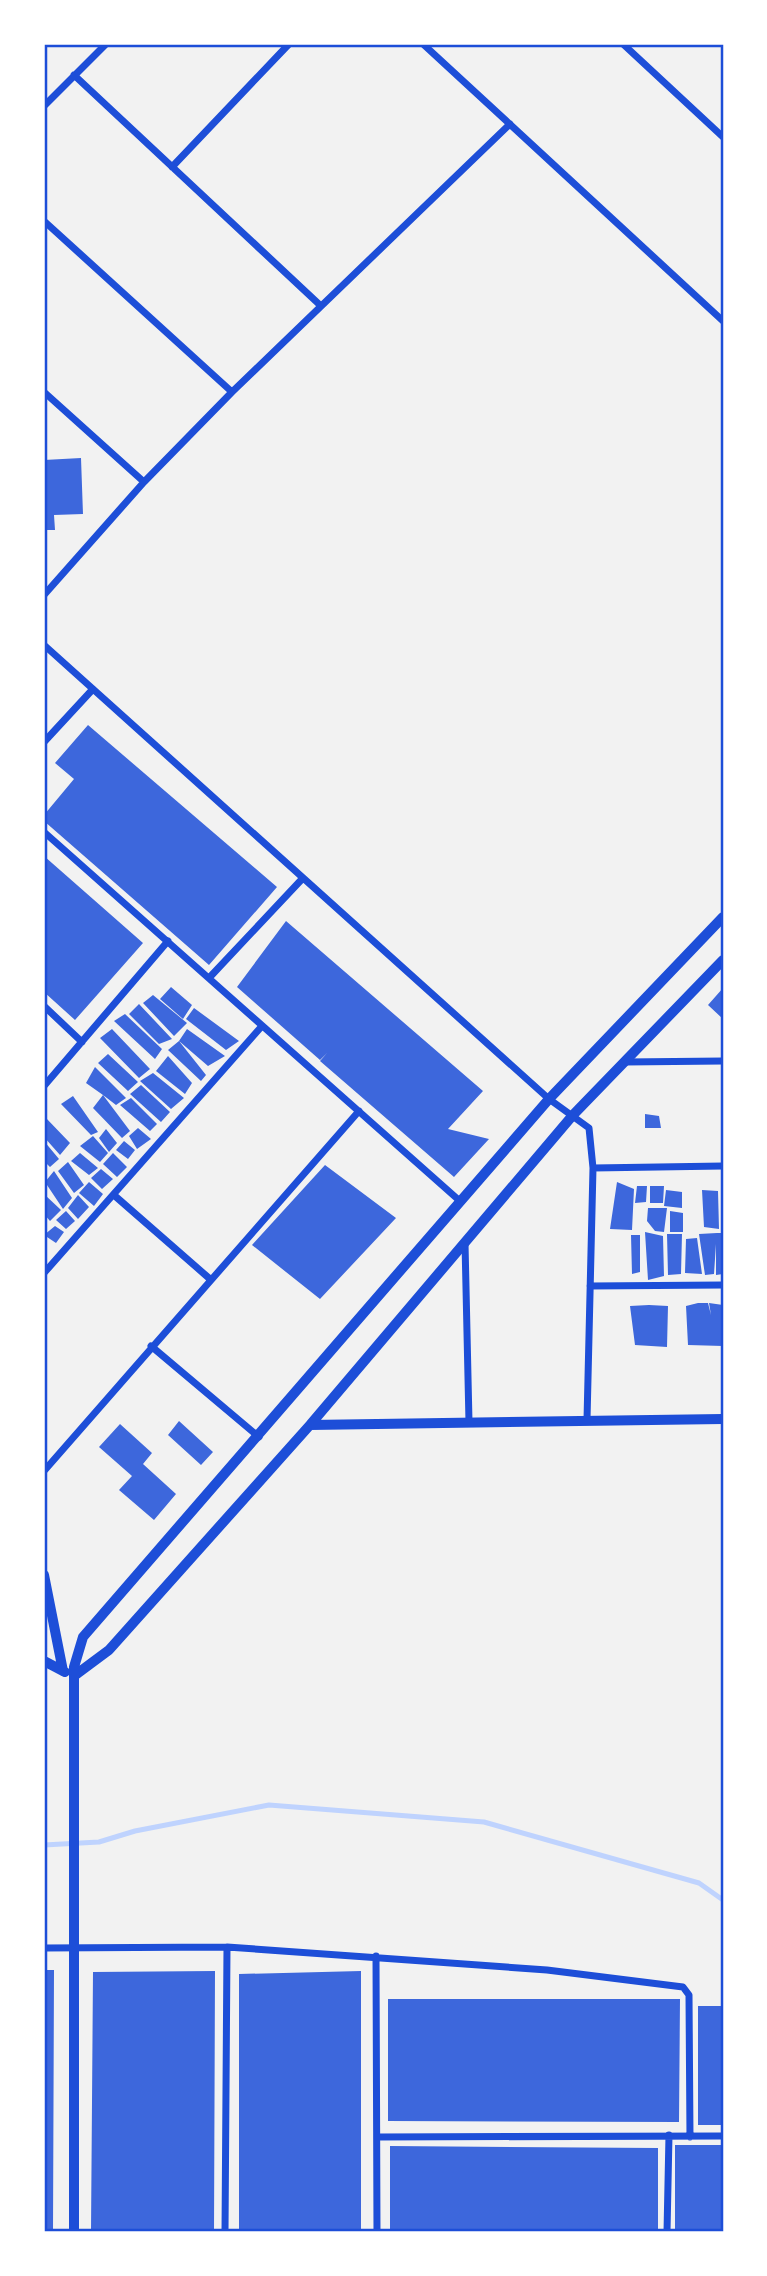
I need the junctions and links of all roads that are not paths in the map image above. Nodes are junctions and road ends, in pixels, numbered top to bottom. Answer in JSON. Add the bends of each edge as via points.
{"nodes":[{"id":1,"x":106,"y":44,"type":"edge"},
{"id":2,"x":289,"y":44,"type":"edge"},
{"id":3,"x":422,"y":44,"type":"edge"},
{"id":4,"x":622,"y":44,"type":"edge"},
{"id":5,"x":74,"y":75,"type":"junction"},
{"id":6,"x":44,"y":106,"type":"edge"},
{"id":7,"x":510,"y":124,"type":"junction"},
{"id":8,"x":723,"y":136,"type":"edge"},
{"id":9,"x":172,"y":167,"type":"junction"},
{"id":10,"x":44,"y":221,"type":"edge"},
{"id":11,"x":321,"y":306,"type":"junction"},
{"id":12,"x":723,"y":321,"type":"edge"},
{"id":13,"x":44,"y":392,"type":"edge"},
{"id":14,"x":232,"y":392,"type":"junction"},
{"id":15,"x":144,"y":482,"type":"junction"},
{"id":16,"x":44,"y":595,"type":"edge"},
{"id":17,"x":44,"y":645,"type":"edge"},
{"id":18,"x":93,"y":690,"type":"junction"},
{"id":19,"x":44,"y":742,"type":"edge"},
{"id":20,"x":44,"y":832,"type":"edge"},
{"id":21,"x":303,"y":878,"type":"junction"},
{"id":22,"x":723,"y":916,"type":"edge"},
{"id":23,"x":167,"y":942,"type":"junction"},
{"id":24,"x":723,"y":960,"type":"edge"},
{"id":25,"x":209,"y":978,"type":"junction"},
{"id":26,"x":44,"y":1006,"type":"edge"},
{"id":27,"x":262,"y":1026,"type":"junction"},
{"id":28,"x":82,"y":1042,"type":"junction"},
{"id":29,"x":723,"y":1061,"type":"edge"},
{"id":30,"x":625,"y":1062,"type":"junction"},
{"id":31,"x":44,"y":1086,"type":"edge"},
{"id":32,"x":549,"y":1099,"type":"junction"},
{"id":33,"x":359,"y":1111,"type":"junction"},
{"id":34,"x":573,"y":1115,"type":"junction"},
{"id":35,"x":723,"y":1166,"type":"edge"},
{"id":36,"x":593,"y":1168,"type":"junction"},
{"id":37,"x":115,"y":1196,"type":"junction"},
{"id":38,"x":461,"y":1202,"type":"junction"},
{"id":39,"x":465,"y":1242,"type":"junction"},
{"id":40,"x":44,"y":1273,"type":"edge"},
{"id":41,"x":210,"y":1279,"type":"junction"},
{"id":42,"x":723,"y":1285,"type":"edge"},
{"id":43,"x":590,"y":1286,"type":"junction"},
{"id":44,"x":151,"y":1346,"type":"junction"},
{"id":45,"x":723,"y":1419,"type":"edge"},
{"id":46,"x":586,"y":1420,"type":"junction"},
{"id":47,"x":469,"y":1422,"type":"junction"},
{"id":48,"x":310,"y":1425,"type":"junction"},
{"id":49,"x":259,"y":1437,"type":"junction"},
{"id":50,"x":44,"y":1471,"type":"edge"},
{"id":51,"x":44,"y":1575,"type":"edge"},
{"id":52,"x":44,"y":1661,"type":"edge"},
{"id":53,"x":69,"y":1673,"type":"junction"},
{"id":54,"x":227,"y":1947,"type":"junction"},
{"id":55,"x":44,"y":1948,"type":"edge"},
{"id":56,"x":73,"y":1948,"type":"junction"},
{"id":57,"x":376,"y":1956,"type":"junction"},
{"id":58,"x":669,"y":2136,"type":"junction"},
{"id":59,"x":723,"y":2136,"type":"edge"},
{"id":60,"x":379,"y":2137,"type":"junction"},
{"id":61,"x":690,"y":2137,"type":"junction"},
{"id":62,"x":74,"y":2232,"type":"edge"},
{"id":63,"x":225,"y":2232,"type":"edge"},
{"id":64,"x":377,"y":2232,"type":"edge"},
{"id":65,"x":667,"y":2232,"type":"edge"}],
"edges":[{"from":1,"to":5,"type":"street"},
{"from":2,"to":9,"type":"street"},
{"from":3,"to":7,"type":"street"},
{"from":4,"to":8,"type":"street"},
{"from":5,"to":6,"type":"street"},
{"from":5,"to":9,"type":"street"},
{"from":7,"to":11,"type":"street"},
{"from":7,"to":12,"type":"street"},
{"from":9,"to":11,"type":"street"},
{"from":10,"to":14,"type":"street"},
{"from":11,"to":14,"type":"street"},
{"from":13,"to":15,"type":"street"},
{"from":14,"to":15,"type":"street"},
{"from":15,"to":16,"type":"street"},
{"from":17,"to":18,"type":"street"},
{"from":18,"to":19,"type":"street"},
{"from":18,"to":21,"type":"street"},
{"from":20,"to":23,"type":"street"},
{"from":21,"to":25,"type":"street"},
{"from":21,"to":32,"type":"street"},
{"from":22,"to":32,"type":"street"},
{"from":23,"to":25,"type":"street"},
{"from":23,"to":28,"type":"street"},
{"from":24,"to":30,"type":"street"},
{"from":25,"to":27,"type":"street"},
{"from":26,"to":28,"type":"street"},
{"from":27,"to":33,"type":"street"},
{"from":27,"to":37,"type":"street"},
{"from":28,"to":31,"type":"street"},
{"from":29,"to":30,"type":"street"},
{"from":30,"to":34,"type":"street"},
{"from":32,"to":34,"type":"street"},
{"from":32,"to":38,"type":"street"},
{"from":33,"to":38,"type":"street"},
{"from":33,"to":41,"type":"street"},
{"from":34,"to":36,"type":"street","via":[[591,1132]]},
{"from":34,"to":39,"type":"street"},
{"from":35,"to":36,"type":"street"},
{"from":36,"to":43,"type":"street"},
{"from":37,"to":40,"type":"street"},
{"from":37,"to":41,"type":"street"},
{"from":38,"to":49,"type":"street"},
{"from":39,"to":47,"type":"street"},
{"from":39,"to":48,"type":"street"},
{"from":41,"to":44,"type":"street"},
{"from":42,"to":43,"type":"street"},
{"from":43,"to":46,"type":"street"},
{"from":44,"to":49,"type":"street"},
{"from":44,"to":50,"type":"street"},
{"from":45,"to":46,"type":"street"},
{"from":46,"to":47,"type":"street"},
{"from":47,"to":48,"type":"street"},
{"from":48,"to":53,"type":"street","via":[[109,1650]]},
{"from":49,"to":53,"type":"street","via":[[83,1637]]},
{"from":51,"to":53,"type":"street"},
{"from":52,"to":53,"type":"street"},
{"from":53,"to":56,"type":"street"},
{"from":54,"to":56,"type":"street"},
{"from":54,"to":57,"type":"street"},
{"from":54,"to":63,"type":"street"},
{"from":55,"to":56,"type":"street"},
{"from":56,"to":62,"type":"street"},
{"from":57,"to":60,"type":"street"},
{"from":57,"to":61,"type":"street","via":[[683,1987],[689,1995]]},
{"from":58,"to":60,"type":"street"},
{"from":58,"to":61,"type":"street"},
{"from":58,"to":65,"type":"street"},
{"from":59,"to":61,"type":"street"},
{"from":60,"to":64,"type":"street"}]}
